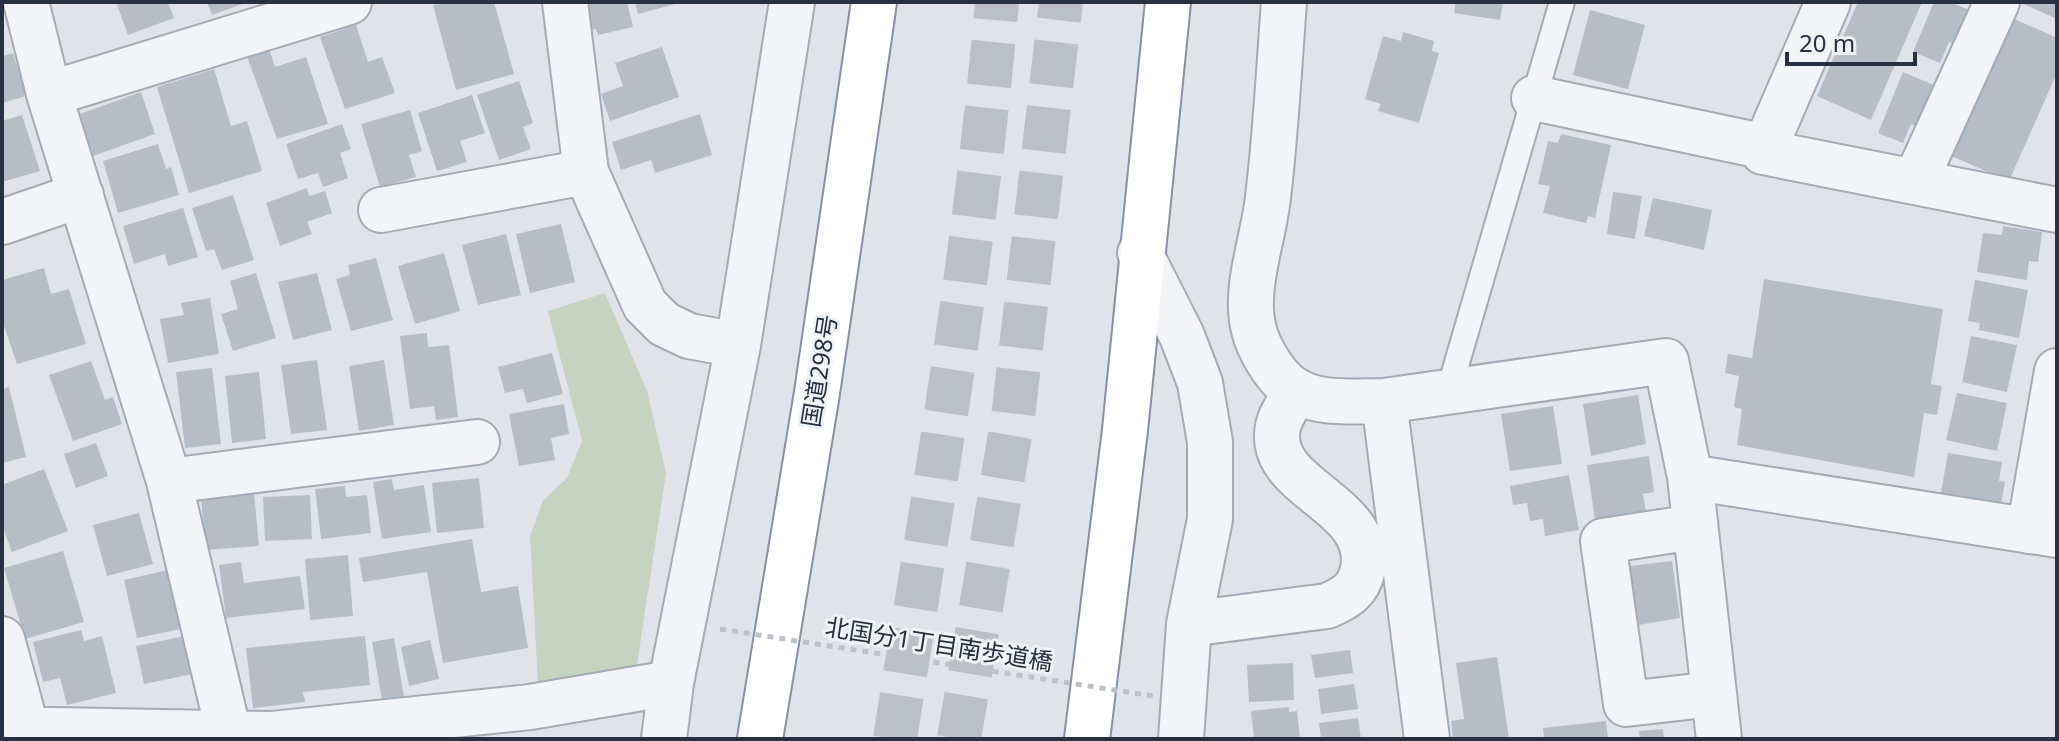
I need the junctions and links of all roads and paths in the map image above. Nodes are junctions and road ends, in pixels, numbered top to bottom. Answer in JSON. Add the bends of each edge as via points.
{"nodes":[{"id":1,"x":349,"y":2,"type":"edge"},
{"id":2,"x":565,"y":2,"type":"edge"},
{"id":3,"x":792,"y":2,"type":"edge"},
{"id":4,"x":874,"y":2,"type":"edge"},
{"id":5,"x":1168,"y":2,"type":"edge"},
{"id":6,"x":1284,"y":2,"type":"edge"},
{"id":7,"x":1562,"y":2,"type":"edge"},
{"id":8,"x":1828,"y":2,"type":"edge"},
{"id":9,"x":1997,"y":2,"type":"edge"},
{"id":10,"x":19,"y":11,"type":"edge"},
{"id":11,"x":49,"y":94,"type":"junction"},
{"id":12,"x":1534,"y":98,"type":"junction"},
{"id":13,"x":1766,"y":147,"type":"junction"},
{"id":14,"x":586,"y":172,"type":"junction"},
{"id":15,"x":1915,"y":182,"type":"junction"},
{"id":16,"x":81,"y":195,"type":"junction"},
{"id":17,"x":381,"y":210,"type":"dead end"},
{"id":18,"x":2057,"y":210,"type":"edge"},
{"id":19,"x":2,"y":222,"type":"edge"},
{"id":20,"x":1140,"y":253,"type":"junction"},
{"id":21,"x":738,"y":345,"type":"junction"},
{"id":22,"x":2057,"y":371,"type":"edge"},
{"id":23,"x":1449,"y":390,"type":"junction"},
{"id":24,"x":1297,"y":391,"type":"junction"},
{"id":25,"x":1384,"y":401,"type":"junction"},
{"id":26,"x":477,"y":442,"type":"dead end"},
{"id":27,"x":1690,"y":477,"type":"junction"},
{"id":28,"x":169,"y":481,"type":"junction"},
{"id":29,"x":1694,"y":527,"type":"junction"},
{"id":30,"x":2043,"y":533,"type":"edge"},
{"id":31,"x":1189,"y":624,"type":"junction"},
{"id":32,"x":720,"y":629,"type":"dead end"},
{"id":33,"x":2,"y":639,"type":"edge"},
{"id":34,"x":671,"y":683,"type":"junction"},
{"id":35,"x":1714,"y":694,"type":"junction"},
{"id":36,"x":1153,"y":696,"type":"dead end"},
{"id":37,"x":14,"y":730,"type":"edge"},
{"id":38,"x":258,"y":736,"type":"edge"},
{"id":39,"x":664,"y":739,"type":"edge"},
{"id":40,"x":760,"y":739,"type":"edge"},
{"id":41,"x":1087,"y":739,"type":"edge"},
{"id":42,"x":1181,"y":739,"type":"edge"},
{"id":43,"x":1427,"y":739,"type":"edge"},
{"id":44,"x":1719,"y":739,"type":"edge"}],
"edges":[{"from":1,"to":11,"type":"street"},
{"from":2,"to":14,"type":"street"},
{"from":3,"to":21,"type":"street"},
{"from":4,"to":40,"type":"highway","name":"国道298号"},
{"from":5,"to":20,"type":"highway"},
{"from":6,"to":24,"type":"street","via":[[1253,329],[1266,357]]},
{"from":7,"to":12,"type":"lane"},
{"from":8,"to":13,"type":"street"},
{"from":9,"to":15,"type":"street"},
{"from":10,"to":11,"type":"street"},
{"from":11,"to":16,"type":"street"},
{"from":12,"to":13,"type":"street"},
{"from":12,"to":23,"type":"lane"},
{"from":13,"to":15,"type":"street","via":[[1763,152]]},
{"from":14,"to":17,"type":"street"},
{"from":14,"to":21,"type":"street","via":[[645,305],[664,324],[689,336]]},
{"from":15,"to":18,"type":"street"},
{"from":16,"to":19,"type":"street"},
{"from":16,"to":28,"type":"street"},
{"from":20,"to":31,"type":"street","via":[[1200,383],[1210,442],[1210,519]]},
{"from":20,"to":41,"type":"highway","via":[[1125,430]]},
{"from":21,"to":34,"type":"street"},
{"from":22,"to":30,"type":"street"},
{"from":23,"to":25,"type":"street"},
{"from":23,"to":27,"type":"street","via":[[1666,361]]},
{"from":24,"to":25,"type":"street","via":[[1337,401]]},
{"from":24,"to":31,"type":"street","via":[[1281,416],[1281,457],[1351,523],[1365,559],[1360,583],[1327,606]]},
{"from":25,"to":43,"type":"street"},
{"from":26,"to":28,"type":"street"},
{"from":27,"to":29,"type":"street"},
{"from":27,"to":30,"type":"street"},
{"from":28,"to":38,"type":"street"},
{"from":29,"to":35,"type":"street"},
{"from":29,"to":35,"type":"street","via":[[1603,541],[1626,704]]},
{"from":31,"to":42,"type":"street"},
{"from":32,"to":36,"type":"path","name":"北国分1丁目南歩道橋","bridge":true},
{"from":33,"to":37,"type":"street"},
{"from":34,"to":38,"type":"street","via":[[530,707]]},
{"from":34,"to":39,"type":"street"},
{"from":35,"to":44,"type":"street"},
{"from":37,"to":38,"type":"street"}]}
